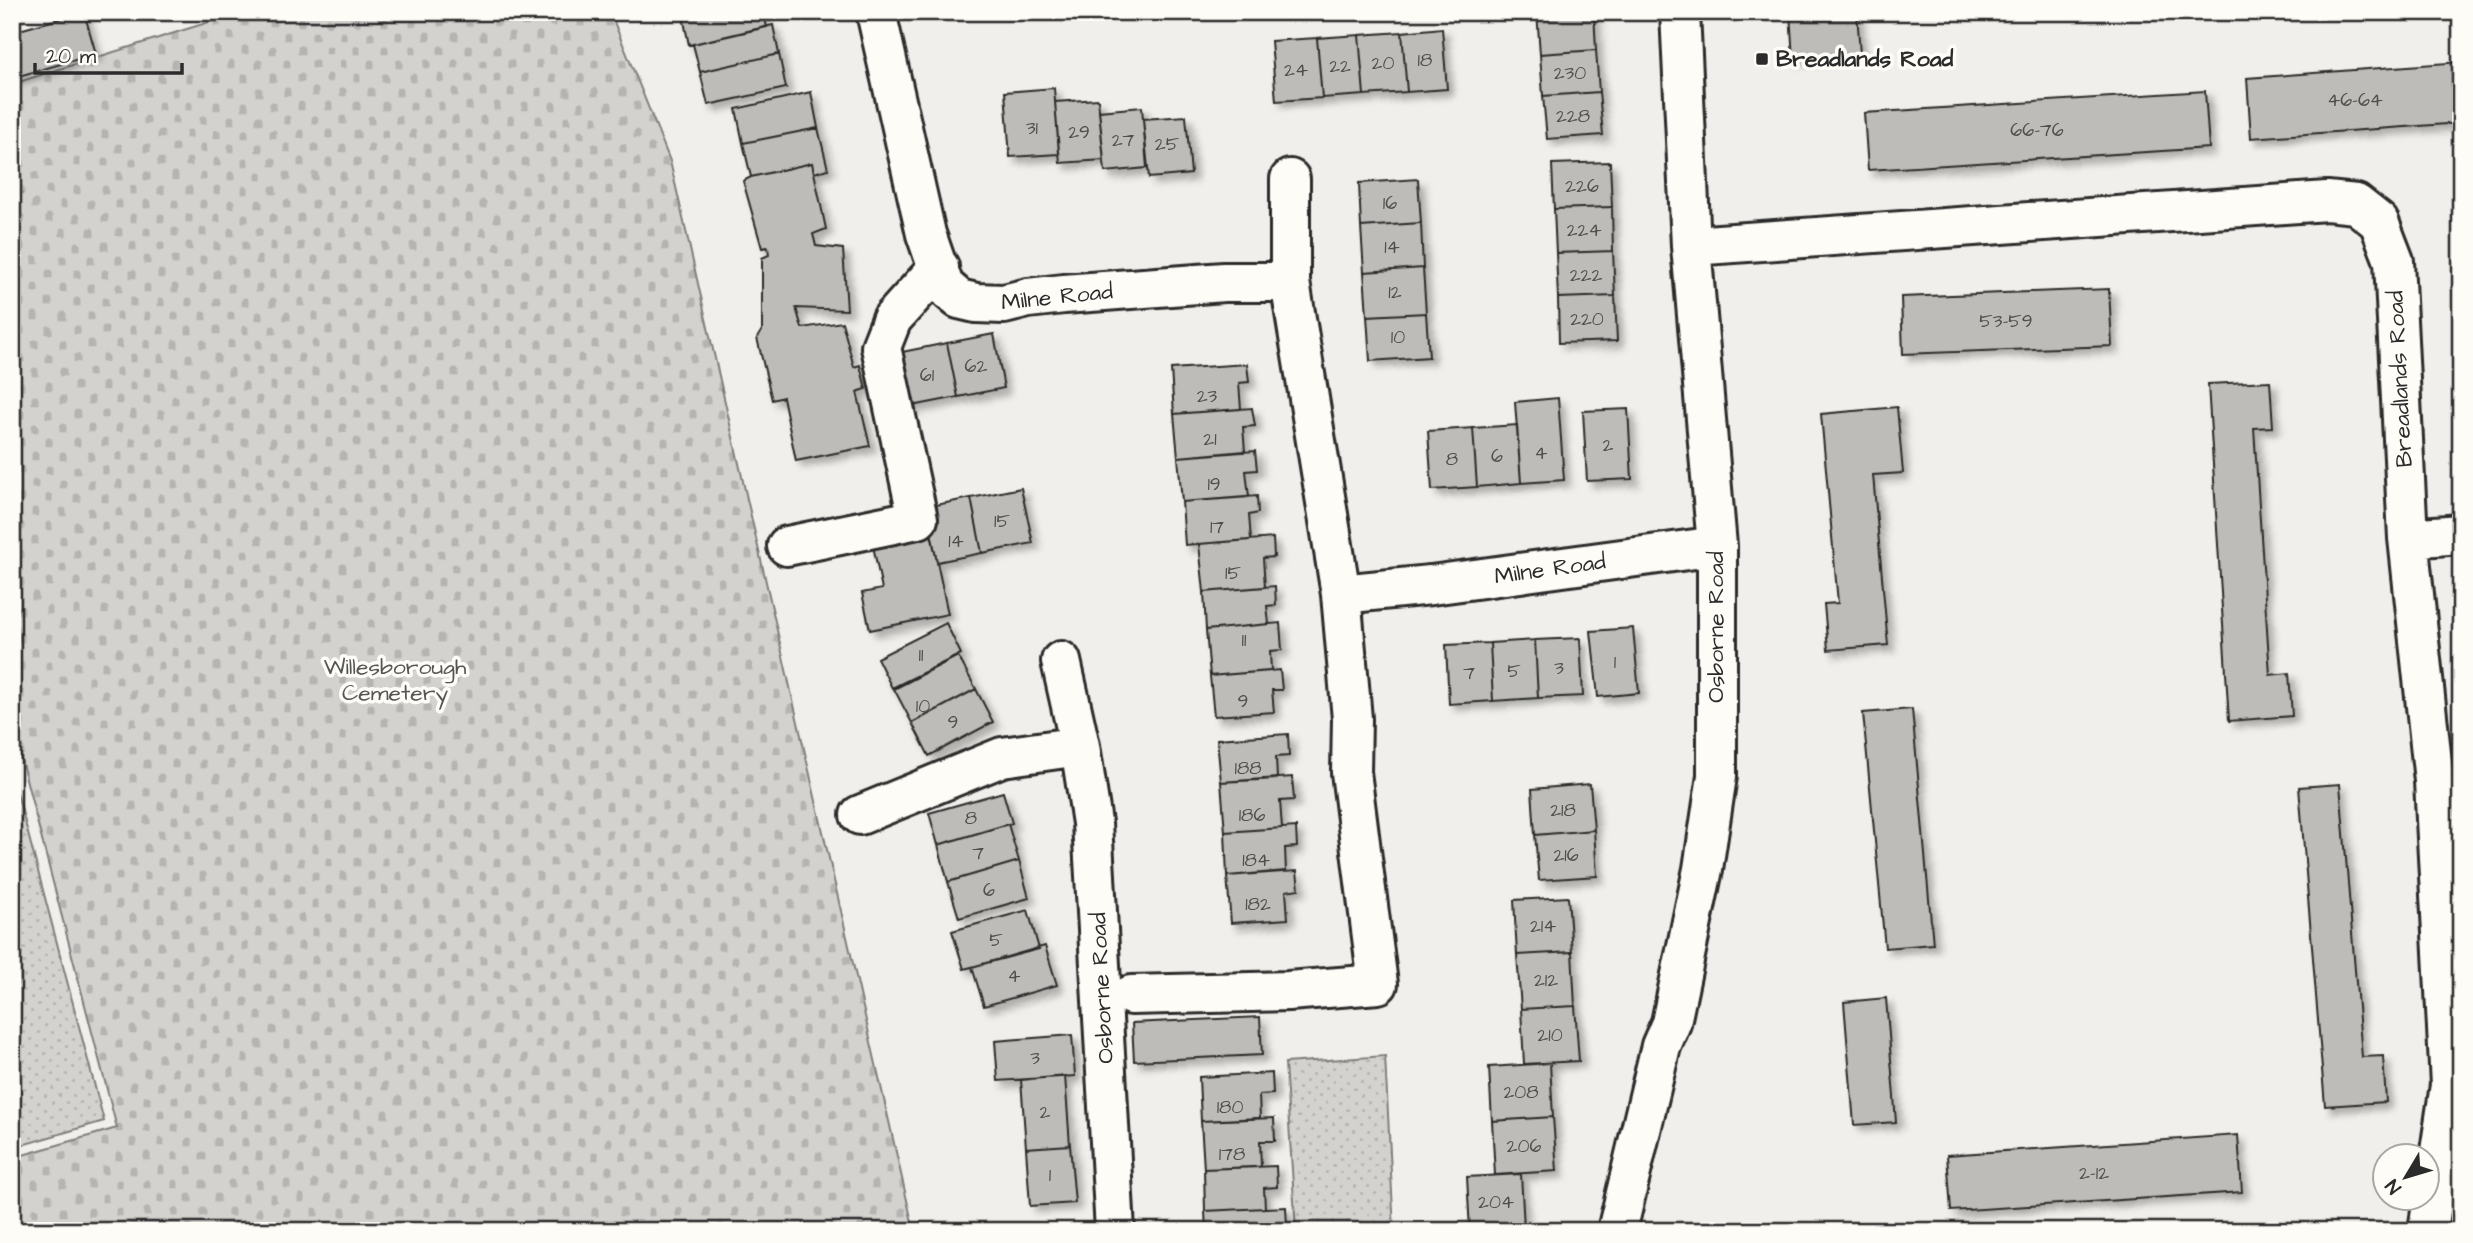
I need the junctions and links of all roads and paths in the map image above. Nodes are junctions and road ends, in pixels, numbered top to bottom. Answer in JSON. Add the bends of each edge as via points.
{"nodes":[{"id":1,"x":876,"y":12,"type":"edge"},
{"id":2,"x":1680,"y":12,"type":"edge"},
{"id":3,"x":1290,"y":179,"type":"dead end"},
{"id":4,"x":1691,"y":246,"type":"junction"},
{"id":5,"x":939,"y":267,"type":"junction"},
{"id":6,"x":1290,"y":282,"type":"junction"},
{"id":7,"x":2461,"y":534,"type":"edge"},
{"id":8,"x":2409,"y":538,"type":"junction"},
{"id":9,"x":787,"y":546,"type":"dead end"},
{"id":10,"x":1717,"y":547,"type":"junction"},
{"id":11,"x":1341,"y":594,"type":"junction"},
{"id":12,"x":1061,"y":662,"type":"dead end"},
{"id":13,"x":1080,"y":746,"type":"junction"},
{"id":14,"x":860,"y":815,"type":"dead end"},
{"id":15,"x":1131,"y":995,"type":"dead end"},
{"id":16,"x":1115,"y":1231,"type":"edge"},
{"id":17,"x":1617,"y":1231,"type":"edge"},
{"id":18,"x":2428,"y":1231,"type":"edge"}],
"edges":[{"from":1,"to":5,"type":"street","name":"Milne Road","via":[[926,234]]},
{"from":2,"to":4,"type":"street","name":"Osborne Road"},
{"from":3,"to":6,"type":"street"},
{"from":4,"to":8,"type":"street","name":"Breadlands Road","via":[[2326,201],[2356,204],[2379,222],[2395,261]]},
{"from":4,"to":10,"type":"street","name":"Osborne Road"},
{"from":5,"to":6,"type":"street","name":"Milne Road","via":[[944,286],[959,299],[995,304],[1063,294]]},
{"from":5,"to":9,"type":"street","via":[[892,319],[881,347],[918,519]]},
{"from":6,"to":11,"type":"street"},
{"from":7,"to":8,"type":"street"},
{"from":8,"to":18,"type":"street","name":"Breadlands Road","via":[[2434,782],[2450,1085]]},
{"from":10,"to":11,"type":"street","name":"Milne Road"},
{"from":10,"to":17,"type":"street","name":"Osborne Road","via":[[1717,776],[1712,816],[1671,1023],[1661,1046]]},
{"from":11,"to":15,"type":"street","via":[[1352,719],[1351,772],[1378,984]]},
{"from":12,"to":13,"type":"street","name":"Osborne Road"},
{"from":13,"to":14,"type":"street","via":[[1002,757]]},
{"from":13,"to":16,"type":"street","name":"Osborne Road","via":[[1092,823]]}]}
